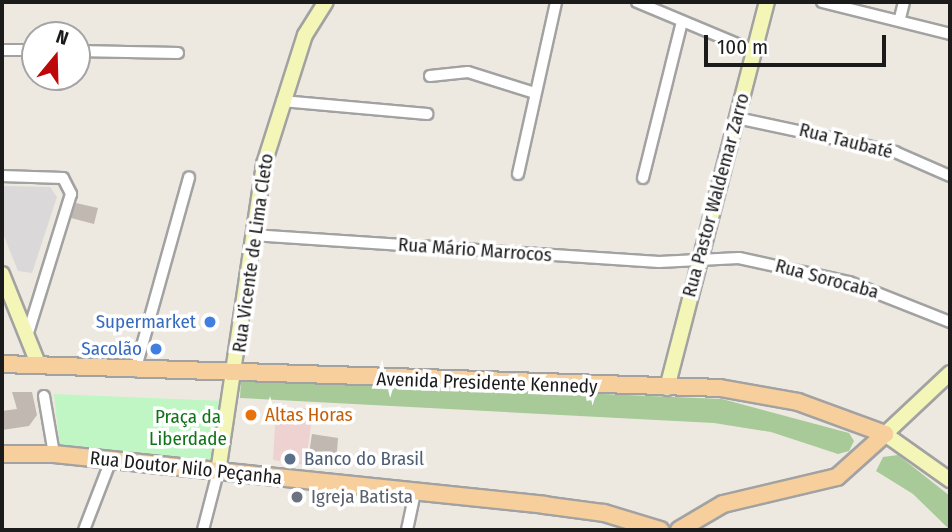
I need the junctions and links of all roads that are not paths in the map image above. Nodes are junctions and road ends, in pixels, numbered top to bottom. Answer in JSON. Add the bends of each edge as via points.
{"nodes":[{"id":1,"x":326,"y":2,"type":"edge"},
{"id":2,"x":556,"y":2,"type":"edge"},
{"id":3,"x":637,"y":2,"type":"edge"},
{"id":4,"x":767,"y":2,"type":"edge"},
{"id":5,"x":822,"y":2,"type":"edge"},
{"id":6,"x":904,"y":2,"type":"edge"},
{"id":7,"x":900,"y":18,"type":"junction"},
{"id":8,"x":682,"y":22,"type":"junction"},
{"id":9,"x":950,"y":34,"type":"edge"},
{"id":10,"x":2,"y":50,"type":"edge"},
{"id":11,"x":21,"y":50,"type":"edge"},
{"id":12,"x":91,"y":51,"type":"edge"},
{"id":13,"x":754,"y":51,"type":"junction"},
{"id":14,"x":178,"y":53,"type":"dead end"},
{"id":15,"x":429,"y":76,"type":"dead end"},
{"id":16,"x":535,"y":93,"type":"junction"},
{"id":17,"x":282,"y":101,"type":"junction"},
{"id":18,"x":427,"y":114,"type":"dead end"},
{"id":19,"x":737,"y":118,"type":"junction"},
{"id":20,"x":517,"y":174,"type":"dead end"},
{"id":21,"x":2,"y":176,"type":"edge"},
{"id":22,"x":950,"y":176,"type":"edge"},
{"id":23,"x":189,"y":177,"type":"dead end"},
{"id":24,"x":643,"y":178,"type":"dead end"},
{"id":25,"x":253,"y":235,"type":"junction"},
{"id":26,"x":698,"y":260,"type":"junction"},
{"id":27,"x":2,"y":274,"type":"edge"},
{"id":28,"x":950,"y":321,"type":"edge"},
{"id":29,"x":27,"y":336,"type":"junction"},
{"id":30,"x":2,"y":364,"type":"edge"},
{"id":31,"x":39,"y":366,"type":"junction"},
{"id":32,"x":135,"y":370,"type":"junction"},
{"id":33,"x":950,"y":373,"type":"edge"},
{"id":34,"x":235,"y":375,"type":"junction"},
{"id":35,"x":667,"y":388,"type":"junction"},
{"id":36,"x":44,"y":396,"type":"dead end"},
{"id":37,"x":885,"y":434,"type":"junction"},
{"id":38,"x":2,"y":454,"type":"edge"},
{"id":39,"x":54,"y":454,"type":"junction"},
{"id":40,"x":111,"y":460,"type":"junction"},
{"id":41,"x":218,"y":472,"type":"junction"},
{"id":42,"x":950,"y":480,"type":"edge"},
{"id":43,"x":415,"y":493,"type":"junction"},
{"id":44,"x":631,"y":525,"type":"edge"},
{"id":45,"x":84,"y":530,"type":"edge"},
{"id":46,"x":203,"y":530,"type":"edge"},
{"id":47,"x":407,"y":530,"type":"edge"},
{"id":48,"x":660,"y":530,"type":"edge"},
{"id":49,"x":680,"y":530,"type":"edge"}],
"edges":[{"from":1,"to":17,"type":"street","name":"Rua Vicente de Lima Cleto","via":[[305,35]]},
{"from":2,"to":16,"type":"street"},
{"from":3,"to":8,"type":"street"},
{"from":4,"to":13,"type":"street","name":"Rua Pastor Waldemar Zarro"},
{"from":5,"to":7,"type":"street"},
{"from":6,"to":7,"type":"street"},
{"from":7,"to":9,"type":"street"},
{"from":8,"to":13,"type":"street"},
{"from":8,"to":24,"type":"street"},
{"from":10,"to":11,"type":"street"},
{"from":12,"to":14,"type":"street"},
{"from":13,"to":19,"type":"street","name":"Rua Pastor Waldemar Zarro"},
{"from":15,"to":16,"type":"street","via":[[468,72]]},
{"from":16,"to":20,"type":"street"},
{"from":17,"to":18,"type":"street"},
{"from":17,"to":25,"type":"street","name":"Rua Vicente de Lima Cleto"},
{"from":19,"to":22,"type":"street","name":"Rua Taubaté","via":[[895,152]]},
{"from":19,"to":26,"type":"street","name":"Rua Pastor Waldemar Zarro"},
{"from":21,"to":29,"type":"street","via":[[63,178],[71,194]]},
{"from":23,"to":32,"type":"street"},
{"from":25,"to":26,"type":"street","name":"Rua Mário Marrocos","via":[[659,262]]},
{"from":25,"to":34,"type":"street","name":"Rua Vicente de Lima Cleto"},
{"from":26,"to":28,"type":"street","name":"Rua Sorocaba","via":[[739,258],[810,272]]},
{"from":26,"to":35,"type":"street","name":"Rua Pastor Waldemar Zarro"},
{"from":27,"to":29,"type":"street"},
{"from":29,"to":31,"type":"street"},
{"from":30,"to":31,"type":"main road","name":"Avenida Presidente Kennedy"},
{"from":31,"to":32,"type":"main road","name":"Avenida Presidente Kennedy"},
{"from":32,"to":34,"type":"main road","name":"Avenida Presidente Kennedy"},
{"from":33,"to":37,"type":"street"},
{"from":34,"to":35,"type":"main road","name":"Avenida Presidente Kennedy"},
{"from":34,"to":41,"type":"street","name":"Rua Vicente de Lima Cleto"},
{"from":35,"to":37,"type":"main road","name":"Avenida Presidente Kennedy","via":[[720,388],[798,402]]},
{"from":36,"to":39,"type":"street"},
{"from":37,"to":42,"type":"street","name":"Avenida Presidente Kennedy"},
{"from":37,"to":49,"type":"main road","via":[[837,477],[723,504]]},
{"from":38,"to":39,"type":"main road","name":"Rua Doutor Nilo Peçanha"},
{"from":39,"to":40,"type":"main road","name":"Rua Doutor Nilo Peçanha"},
{"from":40,"to":41,"type":"main road","name":"Rua Doutor Nilo Peçanha"},
{"from":40,"to":45,"type":"street"},
{"from":41,"to":43,"type":"main road","name":"Rua Doutor Nilo Peçanha"},
{"from":41,"to":46,"type":"street"},
{"from":43,"to":44,"type":"main road","name":"Rua Doutor Nilo Peçanha"},
{"from":43,"to":47,"type":"street"},
{"from":44,"to":48,"type":"main road","name":"Rua Doutor Nilo Peçanha"}]}
